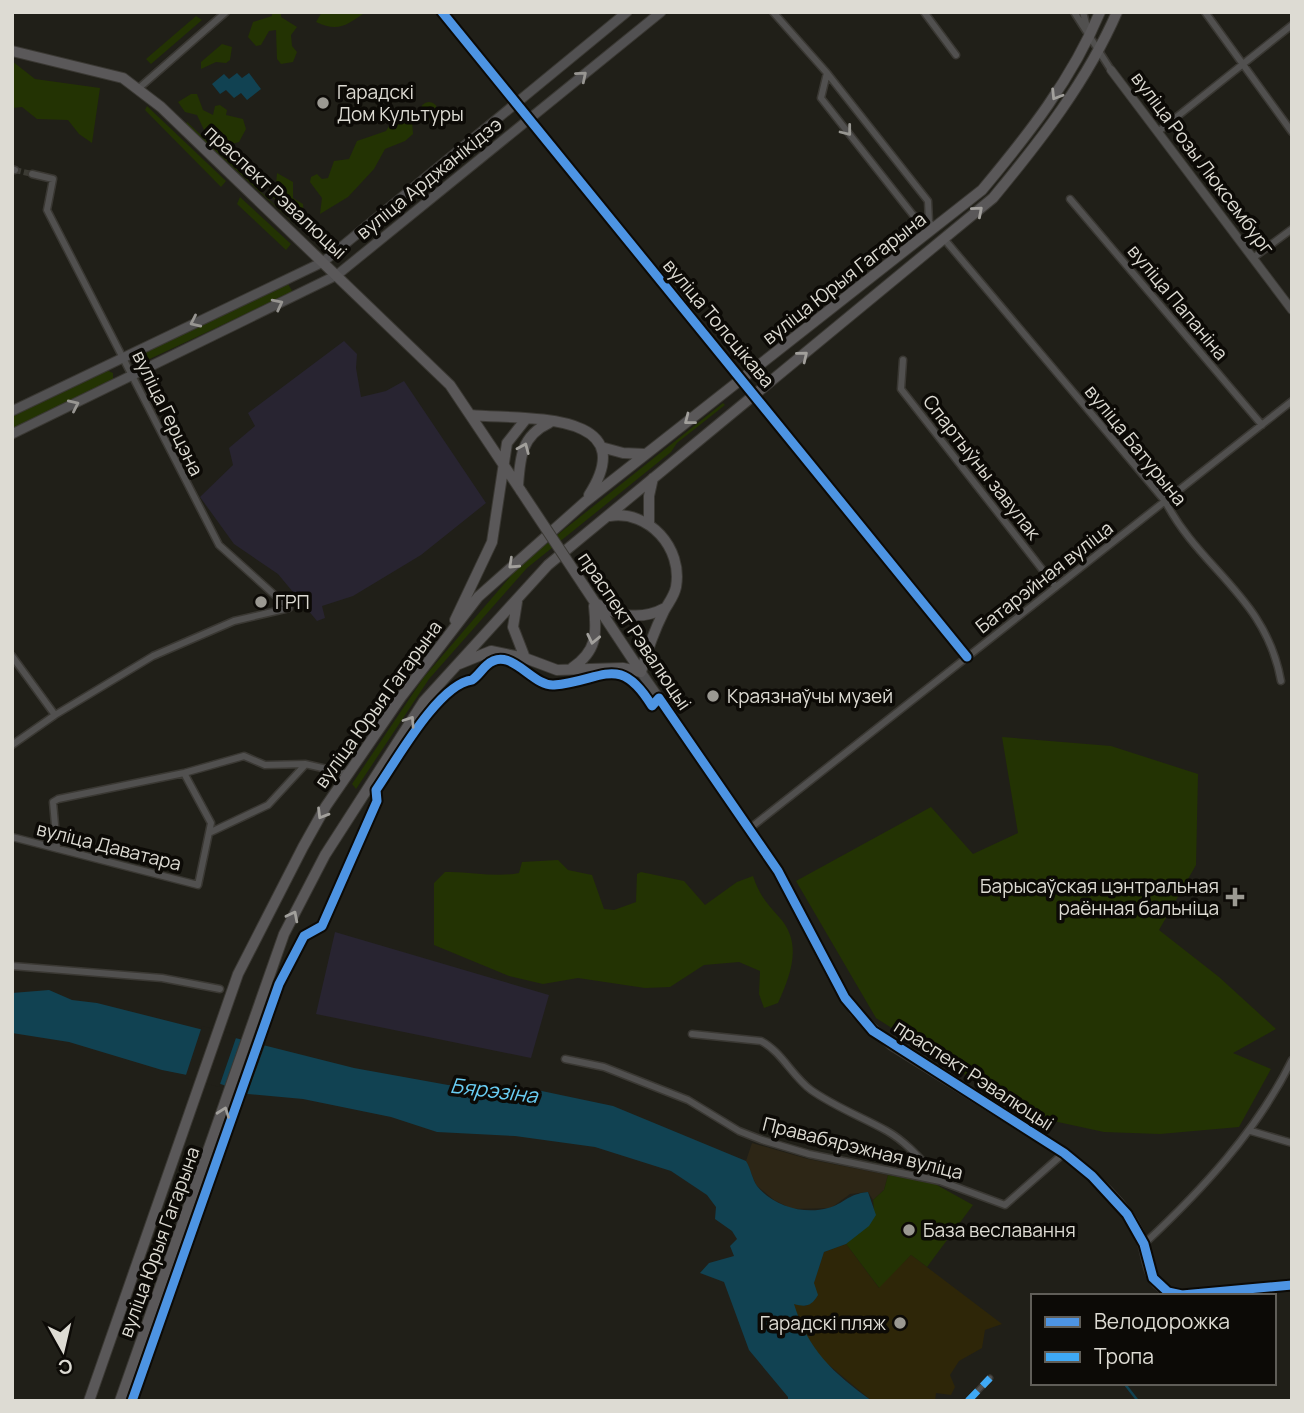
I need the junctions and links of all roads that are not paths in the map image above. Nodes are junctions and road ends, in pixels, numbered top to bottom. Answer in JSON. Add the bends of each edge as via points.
{"nodes":[{"id":1,"x":226,"y":12,"type":"edge"},
{"id":2,"x":442,"y":12,"type":"edge"},
{"id":3,"x":627,"y":12,"type":"edge"},
{"id":4,"x":661,"y":12,"type":"edge"},
{"id":5,"x":773,"y":12,"type":"edge"},
{"id":6,"x":924,"y":12,"type":"edge"},
{"id":7,"x":1074,"y":12,"type":"edge"},
{"id":8,"x":1083,"y":12,"type":"edge"},
{"id":9,"x":1100,"y":12,"type":"edge"},
{"id":10,"x":1117,"y":12,"type":"edge"},
{"id":11,"x":1205,"y":13,"type":"edge"},
{"id":12,"x":1292,"y":25,"type":"edge"},
{"id":13,"x":1089,"y":35,"type":"junction"},
{"id":14,"x":12,"y":51,"type":"edge"},
{"id":15,"x":1100,"y":53,"type":"junction"},
{"id":16,"x":956,"y":55,"type":"dead end"},
{"id":17,"x":1244,"y":64,"type":"junction"},
{"id":18,"x":1111,"y":70,"type":"joint"},
{"id":19,"x":827,"y":72,"type":"junction"},
{"id":20,"x":139,"y":88,"type":"junction"},
{"id":21,"x":515,"y":103,"type":"junction"},
{"id":22,"x":529,"y":119,"type":"junction"},
{"id":23,"x":1159,"y":131,"type":"junction"},
{"id":24,"x":1292,"y":132,"type":"edge"},
{"id":25,"x":32,"y":174,"type":"tunnel mouth"},
{"id":26,"x":1070,"y":199,"type":"dead end"},
{"id":27,"x":932,"y":225,"type":"junction"},
{"id":28,"x":1292,"y":229,"type":"edge"},
{"id":29,"x":944,"y":240,"type":"junction"},
{"id":30,"x":1253,"y":258,"type":"junction"},
{"id":31,"x":323,"y":261,"type":"junction"},
{"id":32,"x":337,"y":275,"type":"junction"},
{"id":33,"x":1292,"y":310,"type":"edge"},
{"id":34,"x":122,"y":356,"type":"junction"},
{"id":35,"x":902,"y":360,"type":"dead end"},
{"id":36,"x":134,"y":377,"type":"junction"},
{"id":37,"x":744,"y":379,"type":"junction"},
{"id":38,"x":756,"y":395,"type":"junction"},
{"id":39,"x":1292,"y":401,"type":"edge"},
{"id":40,"x":12,"y":411,"type":"edge"},
{"id":41,"x":471,"y":415,"type":"junction"},
{"id":42,"x":526,"y":419,"type":"junction"},
{"id":43,"x":552,"y":422,"type":"junction"},
{"id":44,"x":1262,"y":425,"type":"junction"},
{"id":45,"x":12,"y":434,"type":"edge"},
{"id":46,"x":601,"y":447,"type":"junction"},
{"id":47,"x":646,"y":454,"type":"junction"},
{"id":48,"x":504,"y":465,"type":"junction"},
{"id":49,"x":654,"y":477,"type":"junction"},
{"id":50,"x":519,"y":489,"type":"junction"},
{"id":51,"x":1165,"y":501,"type":"junction"},
{"id":52,"x":584,"y":502,"type":"junction"},
{"id":53,"x":609,"y":516,"type":"junction"},
{"id":54,"x":649,"y":523,"type":"junction"},
{"id":55,"x":1056,"y":587,"type":"junction"},
{"id":56,"x":517,"y":599,"type":"junction"},
{"id":57,"x":594,"y":602,"type":"junction"},
{"id":58,"x":665,"y":608,"type":"junction"},
{"id":59,"x":446,"y":639,"type":"junction"},
{"id":60,"x":12,"y":656,"type":"edge"},
{"id":61,"x":967,"y":657,"type":"junction"},
{"id":62,"x":525,"y":658,"type":"junction"},
{"id":63,"x":454,"y":666,"type":"junction"},
{"id":64,"x":572,"y":669,"type":"junction"},
{"id":65,"x":641,"y":672,"type":"junction"},
{"id":66,"x":1281,"y":681,"type":"dead end"},
{"id":67,"x":55,"y":715,"type":"junction"},
{"id":68,"x":12,"y":745,"type":"edge"},
{"id":69,"x":305,"y":764,"type":"junction"},
{"id":70,"x":184,"y":773,"type":"junction"},
{"id":71,"x":349,"y":774,"type":"junction"},
{"id":72,"x":749,"y":829,"type":"junction"},
{"id":73,"x":211,"y":832,"type":"junction"},
{"id":74,"x":12,"y":837,"type":"edge"},
{"id":75,"x":57,"y":848,"type":"junction"},
{"id":76,"x":12,"y":965,"type":"edge"},
{"id":77,"x":219,"y":989,"type":"dead end"},
{"id":78,"x":692,"y":1034,"type":"dead end"},
{"id":79,"x":565,"y":1059,"type":"dead end"},
{"id":80,"x":1292,"y":1060,"type":"edge"},
{"id":81,"x":1251,"y":1131,"type":"junction"},
{"id":82,"x":1292,"y":1143,"type":"edge"},
{"id":83,"x":1064,"y":1153,"type":"junction"},
{"id":84,"x":940,"y":1181,"type":"junction"},
{"id":85,"x":1144,"y":1244,"type":"junction"},
{"id":86,"x":1292,"y":1285,"type":"edge"},
{"id":87,"x":1177,"y":1294,"type":"edge"},
{"id":88,"x":1193,"y":1294,"type":"edge"},
{"id":89,"x":990,"y":1378,"type":"dead end"},
{"id":90,"x":89,"y":1401,"type":"edge"},
{"id":91,"x":120,"y":1401,"type":"edge"},
{"id":92,"x":968,"y":1401,"type":"edge"}],
"edges":[{"from":1,"to":20,"type":"street"},
{"from":2,"to":21,"type":"street","name":"вуліца Толсцікава"},
{"from":3,"to":21,"type":"main road","name":"вуліца Арджанікідзэ"},
{"from":22,"to":4,"type":"main road","name":"вуліца Арджанікідзэ","one_way":true},
{"from":5,"to":19,"type":"street"},
{"from":6,"to":16,"type":"street"},
{"from":7,"to":13,"type":"street","name":"вуліца Розы Люксембург"},
{"from":8,"to":13,"type":"street"},
{"from":9,"to":13,"type":"main road","name":"вуліца Юрыя Гагарына"},
{"from":10,"to":15,"type":"main road","name":"вуліца Юрыя Гагарына"},
{"from":11,"to":17,"type":"street"},
{"from":12,"to":17,"type":"street"},
{"from":13,"to":15,"type":"street","name":"вуліца Розы Люксембург"},
{"from":13,"to":27,"type":"main road","name":"вуліца Юрыя Гагарына","one_way":true,"via":[[1033,129],[982,190]]},
{"from":14,"to":20,"type":"main road","name":"праспект Рэвалюцыі","via":[[123,78]]},
{"from":15,"to":18,"type":"street","name":"вуліца Розы Люксембург"},
{"from":29,"to":15,"type":"main road","name":"вуліца Юрыя Гагарына","one_way":true,"via":[[993,198],[1037,145]]},
{"from":17,"to":23,"type":"street"},
{"from":17,"to":24,"type":"street"},
{"from":18,"to":23,"type":"street","name":"вуліца Розы Люксембург"},
{"from":19,"to":27,"type":"street","via":[[928,201]]},
{"from":19,"to":27,"type":"street","one_way":true,"via":[[821,98],[913,215]]},
{"from":20,"to":31,"type":"main road","name":"праспект Рэвалюцыі"},
{"from":21,"to":22,"type":"street","name":"вуліца Толсцікава"},
{"from":21,"to":31,"type":"main road","name":"вуліца Арджанікідзэ"},
{"from":22,"to":32,"type":"main road","name":"вуліца Арджанікідзэ"},
{"from":22,"to":37,"type":"street","name":"вуліца Толсцікава"},
{"from":23,"to":30,"type":"street","name":"вуліца Розы Люксембург"},
{"from":25,"to":34,"type":"street","name":"вуліца Герцэна","via":[[52,179],[47,210]]},
{"from":26,"to":44,"type":"street","name":"вуліца Папаніна"},
{"from":27,"to":37,"type":"main road","name":"вуліца Юрыя Гагарына"},
{"from":28,"to":30,"type":"street"},
{"from":38,"to":29,"type":"main road","name":"вуліца Юрыя Гагарына","one_way":true},
{"from":29,"to":51,"type":"street","name":"вуліца Батурына"},
{"from":30,"to":33,"type":"street","name":"вуліца Розы Люксембург"},
{"from":31,"to":32,"type":"main road","name":"праспект Рэвалюцыі"},
{"from":31,"to":34,"type":"main road","name":"вуліца Арджанікідзэ","one_way":true},
{"from":36,"to":32,"type":"main road","name":"вуліца Арджанікідзэ","one_way":true},
{"from":32,"to":41,"type":"main road","name":"праспект Рэвалюцыі","via":[[450,386]]},
{"from":34,"to":36,"type":"street","name":"вуліца Герцэна"},
{"from":34,"to":40,"type":"main road","name":"вуліца Арджанікідзэ"},
{"from":35,"to":55,"type":"street","name":"Спартыўны завулак","via":[[901,389]]},
{"from":45,"to":36,"type":"main road","name":"вуліца Арджанікідзэ","one_way":true},
{"from":36,"to":67,"type":"street","name":"вуліца Герцэна","via":[[219,545],[289,608],[234,621],[153,656]]},
{"from":37,"to":38,"type":"street","name":"вуліца Толсцікава"},
{"from":37,"to":47,"type":"main road","name":"вуліца Юрыя Гагарына","one_way":true},
{"from":38,"to":49,"type":"main road","name":"вуліца Юрыя Гагарына"},
{"from":38,"to":61,"type":"street","name":"вуліца Толсцікава"},
{"from":39,"to":44,"type":"street","name":"Батарэйная вуліца"},
{"from":41,"to":42,"type":"main road"},
{"from":41,"to":48,"type":"main road","name":"праспект Рэвалюцыі"},
{"from":42,"to":43,"type":"main road"},
{"from":42,"to":48,"type":"main road","via":[[507,443]]},
{"from":43,"to":46,"type":"main road","via":[[575,424],[595,437]]},
{"from":50,"to":43,"type":"main road","one_way":true,"via":[[524,443]]},
{"from":44,"to":51,"type":"street","name":"Батарэйная вуліца"},
{"from":46,"to":47,"type":"main road"},
{"from":46,"to":52,"type":"main road","via":[[602,470]]},
{"from":47,"to":52,"type":"main road","name":"вуліца Юрыя Гагарына"},
{"from":48,"to":50,"type":"main road","name":"праспект Рэвалюцыі"},
{"from":48,"to":59,"type":"main road","via":[[492,542]]},
{"from":49,"to":53,"type":"main road","name":"вуліца Юрыя Гагарына"},
{"from":49,"to":54,"type":"main road"},
{"from":50,"to":57,"type":"main road","name":"праспект Рэвалюцыі","bridge":true},
{"from":51,"to":55,"type":"street","name":"Батарэйная вуліца"},
{"from":51,"to":66,"type":"street","name":"вуліца Батурына","via":[[1186,534],[1258,616],[1277,658]]},
{"from":52,"to":59,"type":"main road","name":"вуліца Юрыя Гагарына","one_way":true,"via":[[478,597]]},
{"from":53,"to":54,"type":"main road","via":[[627,515]]},
{"from":53,"to":56,"type":"main road","name":"вуліца Юрыя Гагарына","via":[[548,565]]},
{"from":54,"to":58,"type":"main road","via":[[675,565],[676,585]]},
{"from":55,"to":61,"type":"street","name":"Батарэйная вуліца"},
{"from":56,"to":62,"type":"main road","via":[[513,627]]},
{"from":56,"to":63,"type":"main road","name":"вуліца Юрыя Гагарына"},
{"from":57,"to":58,"type":"main road","via":[[634,616]]},
{"from":57,"to":64,"type":"main road","one_way":true,"via":[[596,640],[587,657]]},
{"from":57,"to":65,"type":"main road","name":"праспект Рэвалюцыі"},
{"from":58,"to":65,"type":"main road"},
{"from":59,"to":71,"type":"main road","name":"вуліца Юрыя Гагарына","via":[[414,677]]},
{"from":60,"to":67,"type":"street"},
{"from":61,"to":72,"type":"street","name":"Батарэйная вуліца"},
{"from":62,"to":63,"type":"main road","via":[[491,652]]},
{"from":62,"to":64,"type":"main road","via":[[547,667]]},
{"from":91,"to":63,"type":"main road","name":"вуліца Юрыя Гагарына","one_way":true,"via":[[285,934],[325,855],[417,712]]},
{"from":64,"to":65,"type":"main road"},
{"from":65,"to":72,"type":"main road","name":"праспект Рэвалюцыі"},
{"from":67,"to":68,"type":"street"},
{"from":69,"to":70,"type":"street","via":[[277,767],[244,756]]},
{"from":69,"to":71,"type":"street"},
{"from":69,"to":73,"type":"street","via":[[268,805]]},
{"from":70,"to":73,"type":"street","via":[[211,823]]},
{"from":70,"to":75,"type":"street","via":[[58,799],[52,809]]},
{"from":71,"to":90,"type":"main road","name":"вуліца Юрыя Гагарына","one_way":true,"via":[[303,847],[238,974]]},
{"from":72,"to":83,"type":"main road","name":"праспект Рэвалюцыі","via":[[799,906],[845,998],[873,1031]]},
{"from":73,"to":75,"type":"street","name":"вуліца Даватара","via":[[198,885]]},
{"from":74,"to":75,"type":"street","name":"вуліца Даватара"},
{"from":76,"to":77,"type":"street","via":[[162,978]]},
{"from":78,"to":84,"type":"street","via":[[771,1046],[808,1088],[906,1144]]},
{"from":79,"to":84,"type":"street","name":"Правабярэжная вуліца","via":[[604,1067],[688,1100],[762,1140]]},
{"from":80,"to":81,"type":"street"},
{"from":81,"to":82,"type":"street"},
{"from":81,"to":85,"type":"street"},
{"from":83,"to":84,"type":"street","name":"Правабярэжная вуліца","via":[[1005,1205]]},
{"from":83,"to":85,"type":"main road","name":"праспект Рэвалюцыі","via":[[1127,1213]]},
{"from":85,"to":87,"type":"main road","name":"праспект Рэвалюцыі","via":[[1153,1278]]},
{"from":86,"to":88,"type":"main road","name":"праспект Рэвалюцыі"},
{"from":89,"to":92,"type":"street"}]}
